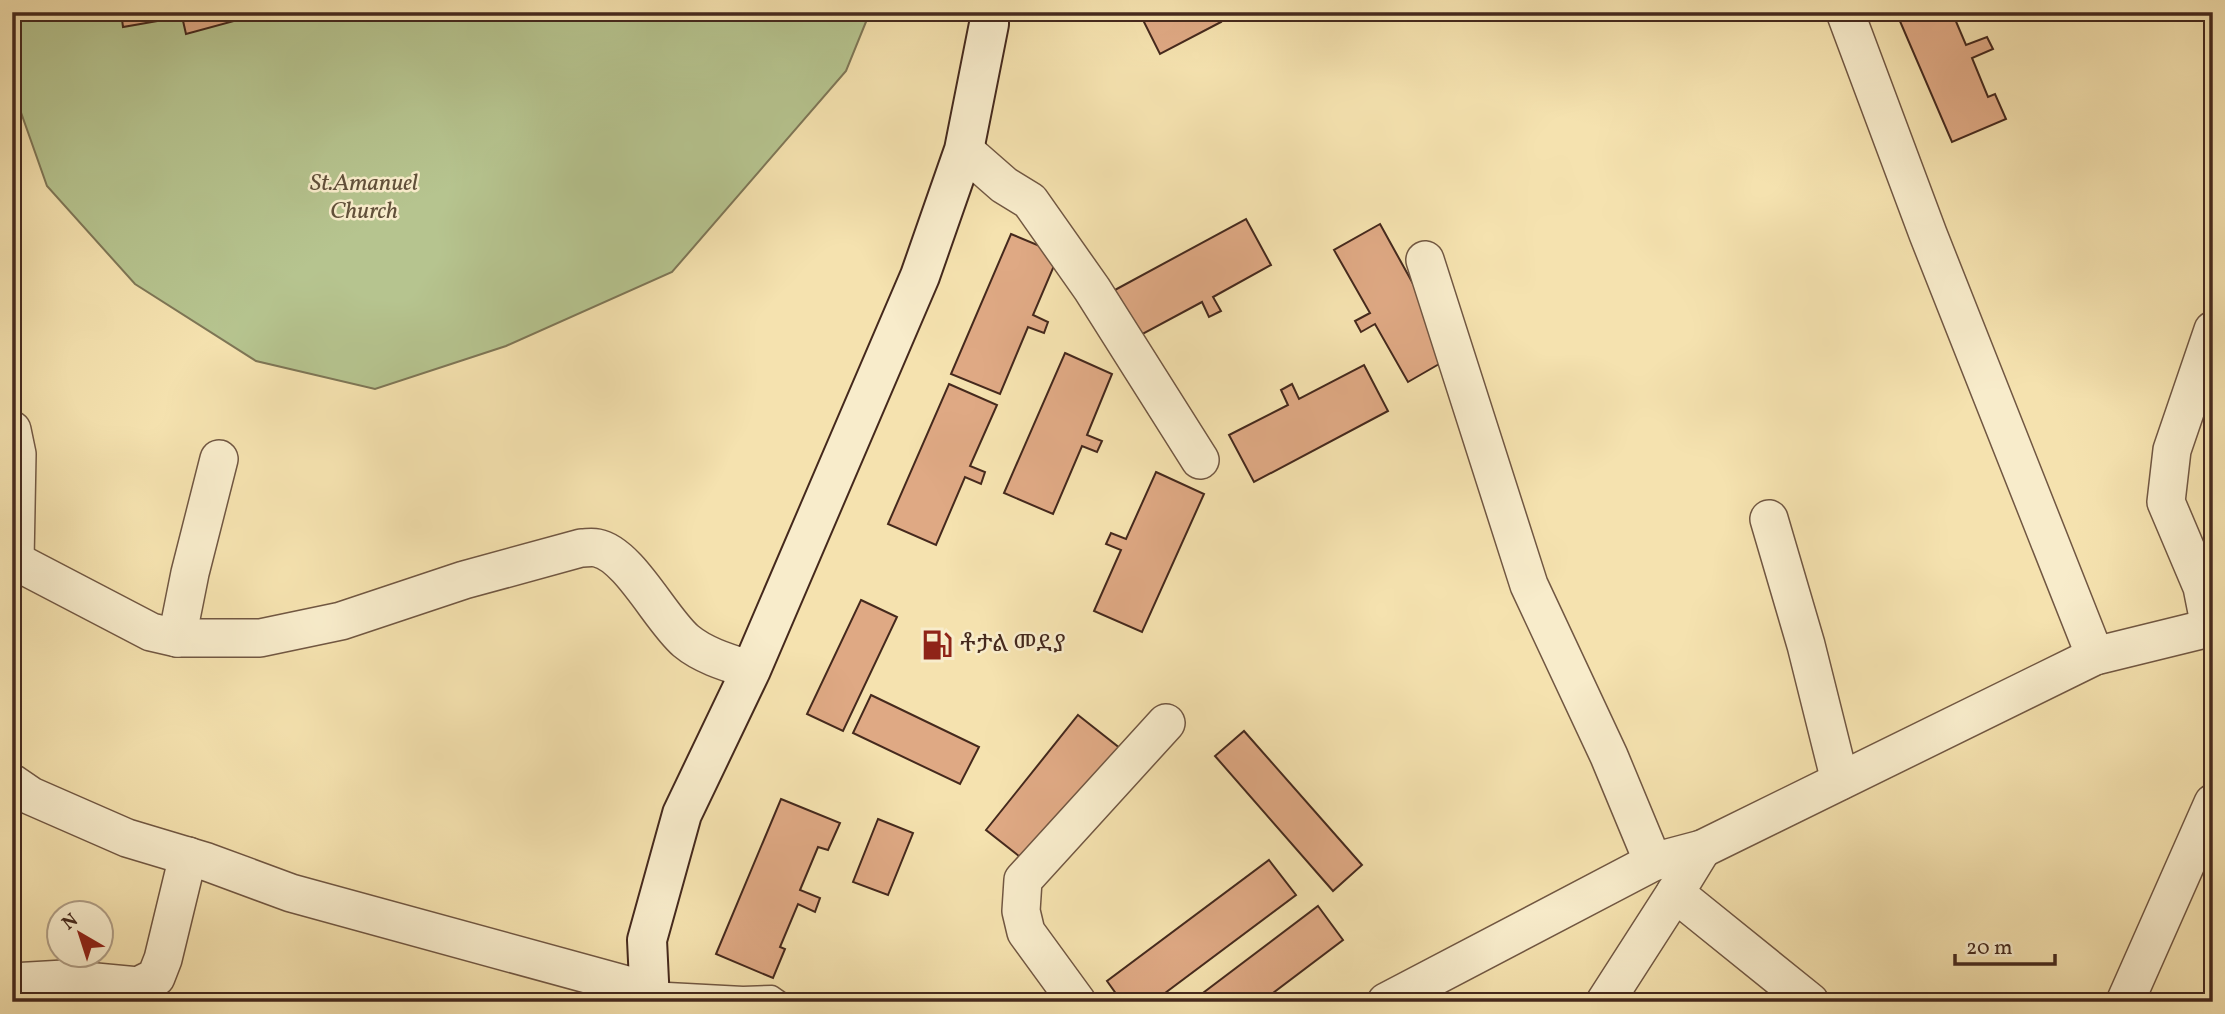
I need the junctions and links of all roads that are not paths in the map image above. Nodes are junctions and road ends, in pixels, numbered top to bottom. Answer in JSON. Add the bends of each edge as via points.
{"nodes":[{"id":1,"x":989,"y":12,"type":"edge"},
{"id":2,"x":1845,"y":12,"type":"edge"},
{"id":3,"x":964,"y":150,"type":"junction"},
{"id":4,"x":1425,"y":260,"type":"dead end"},
{"id":5,"x":2213,"y":330,"type":"edge"},
{"id":6,"x":12,"y":430,"type":"edge"},
{"id":7,"x":219,"y":459,"type":"dead end"},
{"id":8,"x":1200,"y":460,"type":"dead end"},
{"id":9,"x":1769,"y":519,"type":"dead end"},
{"id":10,"x":14,"y":564,"type":"edge"},
{"id":11,"x":2211,"y":627,"type":"edge"},
{"id":12,"x":177,"y":638,"type":"junction"},
{"id":13,"x":2095,"y":656,"type":"junction"},
{"id":14,"x":751,"y":670,"type":"junction"},
{"id":15,"x":1166,"y":723,"type":"dead end"},
{"id":16,"x":1840,"y":781,"type":"junction"},
{"id":17,"x":12,"y":783,"type":"edge"},
{"id":18,"x":2213,"y":803,"type":"edge"},
{"id":19,"x":1702,"y":849,"type":"junction"},
{"id":20,"x":188,"y":856,"type":"junction"},
{"id":21,"x":1653,"y":862,"type":"junction"},
{"id":22,"x":1675,"y":893,"type":"junction"},
{"id":23,"x":12,"y":982,"type":"edge"},
{"id":24,"x":649,"y":996,"type":"edge"},
{"id":25,"x":782,"y":1002,"type":"edge"},
{"id":26,"x":1077,"y":1002,"type":"edge"},
{"id":27,"x":1386,"y":1002,"type":"edge"},
{"id":28,"x":1605,"y":1002,"type":"edge"},
{"id":29,"x":1810,"y":1002,"type":"edge"},
{"id":30,"x":2124,"y":1002,"type":"edge"}],
"edges":[{"from":1,"to":3,"type":"main road"},
{"from":2,"to":13,"type":"street"},
{"from":3,"to":8,"type":"street","via":[[1030,201],[1092,289]]},
{"from":3,"to":14,"type":"main road","via":[[920,276]]},
{"from":4,"to":21,"type":"street","via":[[1529,585]]},
{"from":5,"to":11,"type":"street","via":[[2172,450],[2166,502],[2202,587]]},
{"from":6,"to":10,"type":"street","via":[[17,454]]},
{"from":7,"to":12,"type":"street"},
{"from":9,"to":16,"type":"street"},
{"from":10,"to":12,"type":"street","via":[[151,632]]},
{"from":11,"to":13,"type":"street"},
{"from":12,"to":14,"type":"street","via":[[260,638],[341,621],[464,580],[581,548],[598,548],[615,556],[686,641],[716,659]]},
{"from":13,"to":16,"type":"street"},
{"from":14,"to":24,"type":"main road","via":[[682,814],[648,940]]},
{"from":15,"to":26,"type":"street","via":[[1023,880],[1020,911],[1026,932]]},
{"from":16,"to":19,"type":"street"},
{"from":17,"to":20,"type":"street","via":[[31,796],[128,838]]},
{"from":18,"to":30,"type":"street"},
{"from":19,"to":21,"type":"street"},
{"from":19,"to":22,"type":"street"},
{"from":20,"to":23,"type":"street","via":[[156,977],[138,986],[64,979]]},
{"from":20,"to":24,"type":"street","via":[[291,893]]},
{"from":21,"to":27,"type":"street"},
{"from":22,"to":28,"type":"street"},
{"from":22,"to":29,"type":"street"},
{"from":24,"to":25,"type":"lane","via":[[772,995]]}]}
